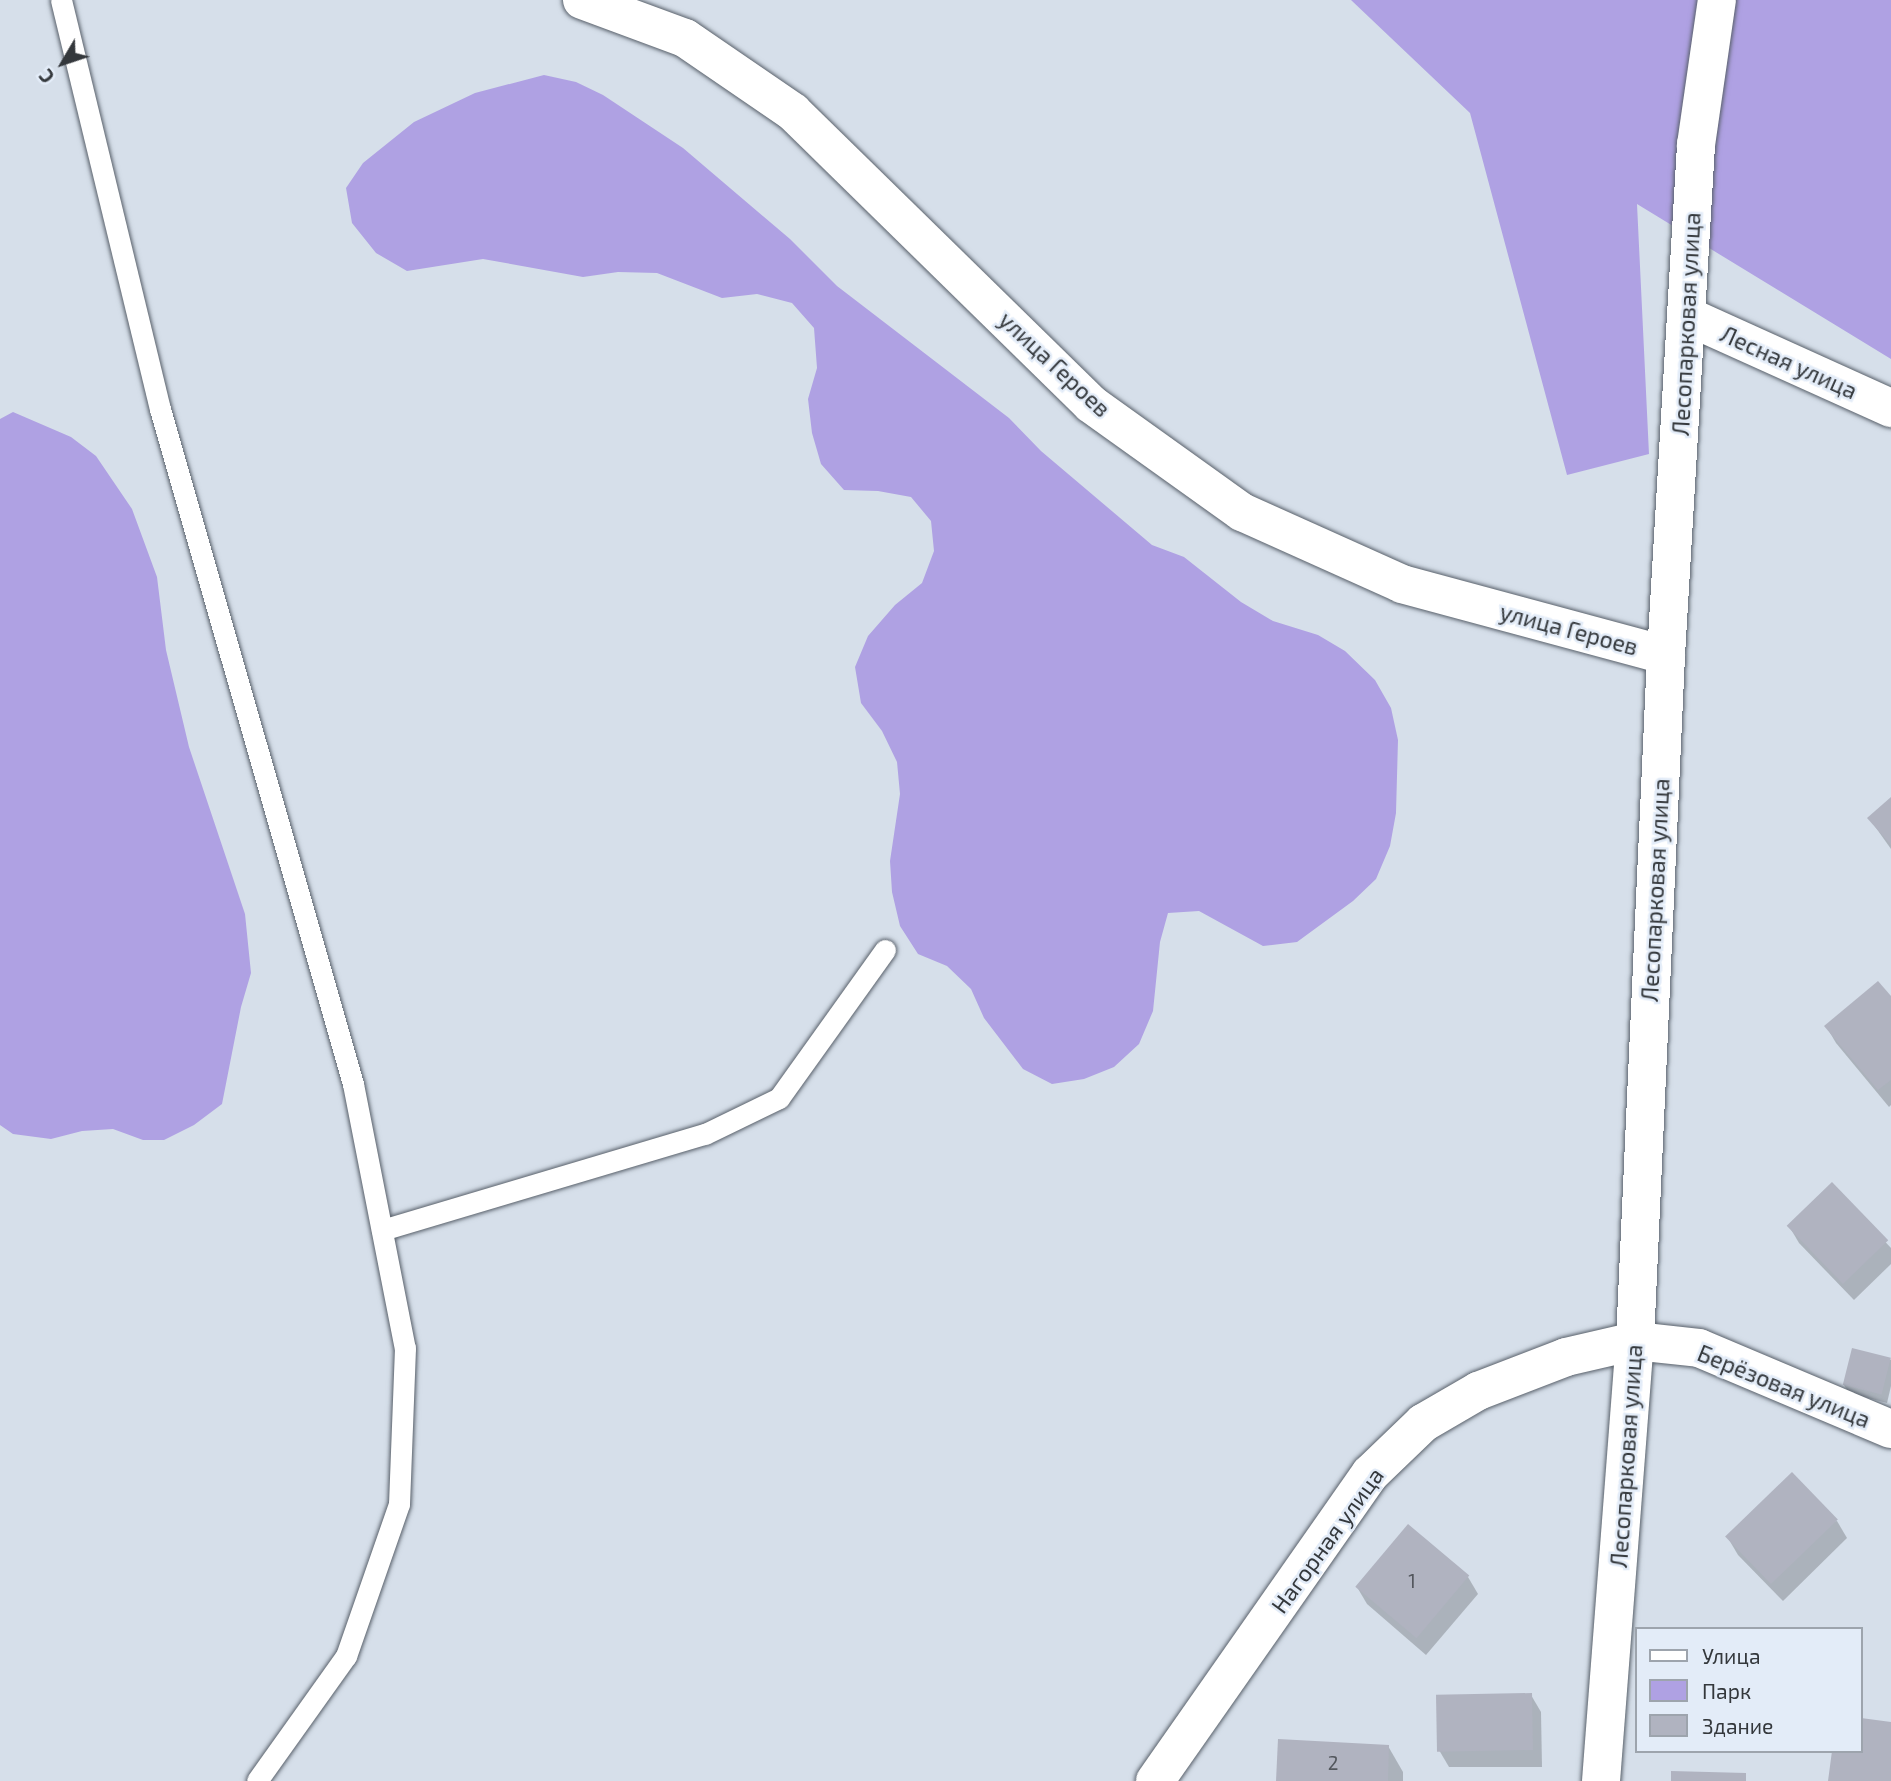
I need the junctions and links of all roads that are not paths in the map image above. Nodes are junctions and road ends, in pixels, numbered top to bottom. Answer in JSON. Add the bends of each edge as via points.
{"nodes":[{"id":1,"x":61,"y":0,"type":"edge"},
{"id":2,"x":582,"y":0,"type":"edge"},
{"id":3,"x":1717,"y":0,"type":"edge"},
{"id":4,"x":1687,"y":316,"type":"junction"},
{"id":5,"x":1891,"y":408,"type":"edge"},
{"id":6,"x":1666,"y":655,"type":"junction"},
{"id":7,"x":886,"y":950,"type":"dead end"},
{"id":8,"x":382,"y":1230,"type":"junction"},
{"id":9,"x":1635,"y":1341,"type":"junction"},
{"id":10,"x":1891,"y":1429,"type":"edge"},
{"id":11,"x":257,"y":1781,"type":"edge"},
{"id":12,"x":1155,"y":1781,"type":"edge"},
{"id":13,"x":1601,"y":1781,"type":"edge"}],
"edges":[{"from":1,"to":8,"type":"lane","via":[[160,409],[353,1084]]},
{"from":2,"to":6,"type":"street","name":"улица Героев","via":[[685,38],[793,112],[1091,404],[1242,512],[1402,584]]},
{"from":3,"to":4,"type":"street","name":"Лесопарковая улица","via":[[1696,145]]},
{"from":4,"to":5,"type":"street","name":"Лесная улица"},
{"from":4,"to":6,"type":"street","name":"Лесопарковая улица"},
{"from":6,"to":9,"type":"street","name":"Лесопарковая улица"},
{"from":7,"to":8,"type":"lane","via":[[779,1098],[705,1134]]},
{"from":8,"to":11,"type":"lane","via":[[405,1348],[399,1504],[346,1656]]},
{"from":9,"to":10,"type":"street","name":"Берёзовая улица","via":[[1699,1348]]},
{"from":9,"to":12,"type":"street","name":"Нагорная улица","via":[[1566,1357],[1478,1391],[1423,1423],[1370,1474]]},
{"from":9,"to":13,"type":"street","name":"Лесопарковая улица"}]}
